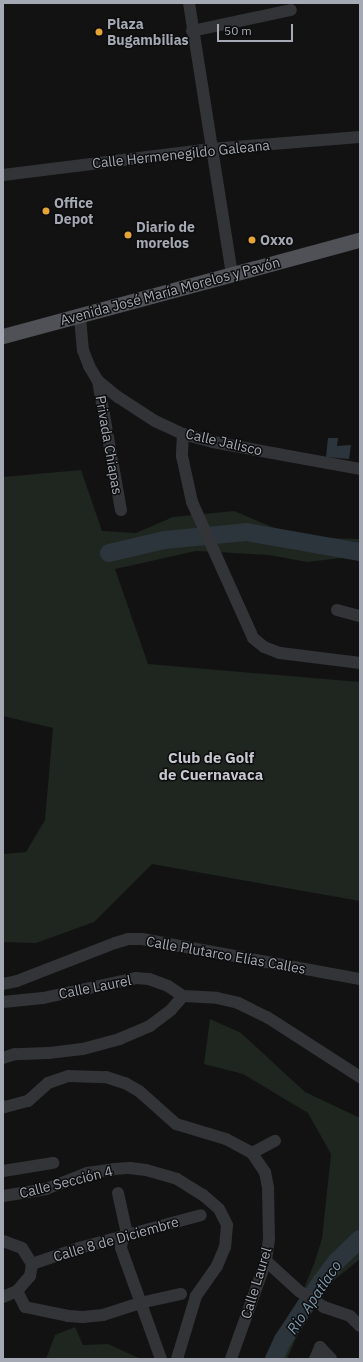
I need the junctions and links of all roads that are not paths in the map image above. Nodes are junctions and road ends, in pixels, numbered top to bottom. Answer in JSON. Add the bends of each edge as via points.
{"nodes":[{"id":1,"x":189,"y":3,"type":"edge"},
{"id":2,"x":291,"y":10,"type":"dead end"},
{"id":3,"x":192,"y":32,"type":"junction"},
{"id":4,"x":360,"y":137,"type":"edge"},
{"id":5,"x":212,"y":149,"type":"junction"},
{"id":6,"x":3,"y":175,"type":"edge"},
{"id":7,"x":360,"y":240,"type":"edge"},
{"id":8,"x":232,"y":274,"type":"junction"},
{"id":9,"x":80,"y":317,"type":"junction"},
{"id":10,"x":3,"y":336,"type":"edge"},
{"id":11,"x":98,"y":381,"type":"junction"},
{"id":12,"x":183,"y":434,"type":"junction"},
{"id":13,"x":360,"y":469,"type":"edge"},
{"id":14,"x":120,"y":510,"type":"dead end"},
{"id":15,"x":337,"y":610,"type":"dead end"},
{"id":16,"x":360,"y":616,"type":"edge"},
{"id":17,"x":360,"y":663,"type":"edge"},
{"id":18,"x":360,"y":979,"type":"edge"},
{"id":19,"x":3,"y":984,"type":"edge"},
{"id":20,"x":183,"y":996,"type":"junction"},
{"id":21,"x":3,"y":1002,"type":"edge"},
{"id":22,"x":3,"y":1058,"type":"edge"},
{"id":23,"x":360,"y":1077,"type":"edge"},
{"id":24,"x":3,"y":1106,"type":"edge"},
{"id":25,"x":275,"y":1141,"type":"dead end"},
{"id":26,"x":252,"y":1153,"type":"junction"},
{"id":27,"x":53,"y":1163,"type":"dead end"},
{"id":28,"x":3,"y":1170,"type":"edge"},
{"id":29,"x":118,"y":1193,"type":"dead end"},
{"id":30,"x":3,"y":1196,"type":"edge"},
{"id":31,"x":201,"y":1215,"type":"dead end"},
{"id":32,"x":127,"y":1234,"type":"junction"},
{"id":33,"x":3,"y":1241,"type":"edge"},
{"id":34,"x":266,"y":1261,"type":"junction"},
{"id":35,"x":32,"y":1264,"type":"junction"},
{"id":36,"x":17,"y":1291,"type":"junction"},
{"id":37,"x":180,"y":1294,"type":"dead end"},
{"id":38,"x":3,"y":1297,"type":"edge"},
{"id":39,"x":140,"y":1303,"type":"junction"},
{"id":40,"x":360,"y":1326,"type":"edge"},
{"id":41,"x":161,"y":1359,"type":"edge"},
{"id":42,"x":177,"y":1359,"type":"edge"},
{"id":43,"x":231,"y":1359,"type":"edge"},
{"id":44,"x":315,"y":1359,"type":"edge"},
{"id":45,"x":331,"y":1359,"type":"edge"}],
"edges":[{"from":1,"to":3,"type":"street"},
{"from":2,"to":3,"type":"street"},
{"from":3,"to":5,"type":"street"},
{"from":4,"to":5,"type":"street","name":"Calle Hermenegildo Galeana"},
{"from":5,"to":6,"type":"street","name":"Calle Hermenegildo Galeana"},
{"from":5,"to":8,"type":"street"},
{"from":7,"to":8,"type":"main road","name":"Avenida José María Morelos y Pavón"},
{"from":8,"to":9,"type":"main road","name":"Avenida José María Morelos y Pavón"},
{"from":9,"to":10,"type":"main road","name":"Avenida José María Morelos y Pavón"},
{"from":9,"to":11,"type":"street","name":"Calle Jalisco","via":[[83,350]]},
{"from":11,"to":12,"type":"street","name":"Calle Jalisco","via":[[155,421]]},
{"from":11,"to":14,"type":"street","name":"Privada Chiapas"},
{"from":12,"to":13,"type":"street","name":"Calle Jalisco","via":[[213,442]]},
{"from":12,"to":17,"type":"street","via":[[182,456],[192,502],[253,638],[264,647],[280,653]]},
{"from":15,"to":16,"type":"street"},
{"from":18,"to":19,"type":"street","name":"Calle Plutarco Elías Calles","via":[[142,939],[128,939]]},
{"from":20,"to":21,"type":"street","name":"Calle Laurel","via":[[168,986],[149,979],[136,978],[43,998]]},
{"from":20,"to":22,"type":"street","via":[[171,1010],[150,1026],[120,1039],[82,1049],[15,1054]]},
{"from":20,"to":23,"type":"street","name":"Calle Laurel","via":[[217,998],[238,1003],[267,1017]]},
{"from":24,"to":26,"type":"street","name":"Calle Laurel","via":[[28,1101],[48,1083],[68,1076],[106,1076],[139,1091],[176,1124],[226,1140]]},
{"from":25,"to":26,"type":"street"},
{"from":26,"to":34,"type":"street","name":"Calle Laurel","via":[[265,1172],[268,1188],[269,1239]]},
{"from":27,"to":28,"type":"street"},
{"from":29,"to":32,"type":"street"},
{"from":30,"to":42,"type":"street","name":"Calle Sección 4","via":[[46,1189],[87,1173],[130,1168],[177,1179],[203,1195],[219,1209],[227,1225],[225,1247],[217,1266],[196,1296]]},
{"from":31,"to":32,"type":"street","name":"Calle 8 de Diciembre"},
{"from":32,"to":35,"type":"street","name":"Calle 8 de Diciembre"},
{"from":32,"to":39,"type":"street","via":[[121,1248]]},
{"from":33,"to":35,"type":"street","via":[[22,1248]]},
{"from":34,"to":40,"type":"street","via":[[299,1291],[324,1307],[350,1316]]},
{"from":34,"to":43,"type":"street","name":"Calle Laurel"},
{"from":35,"to":36,"type":"street","via":[[30,1276]]},
{"from":36,"to":38,"type":"street"},
{"from":36,"to":39,"type":"street","via":[[25,1307],[68,1316],[103,1315]]},
{"from":37,"to":39,"type":"street"},
{"from":39,"to":41,"type":"street"},
{"from":44,"to":45,"type":"street","via":[[320,1347]]}]}
